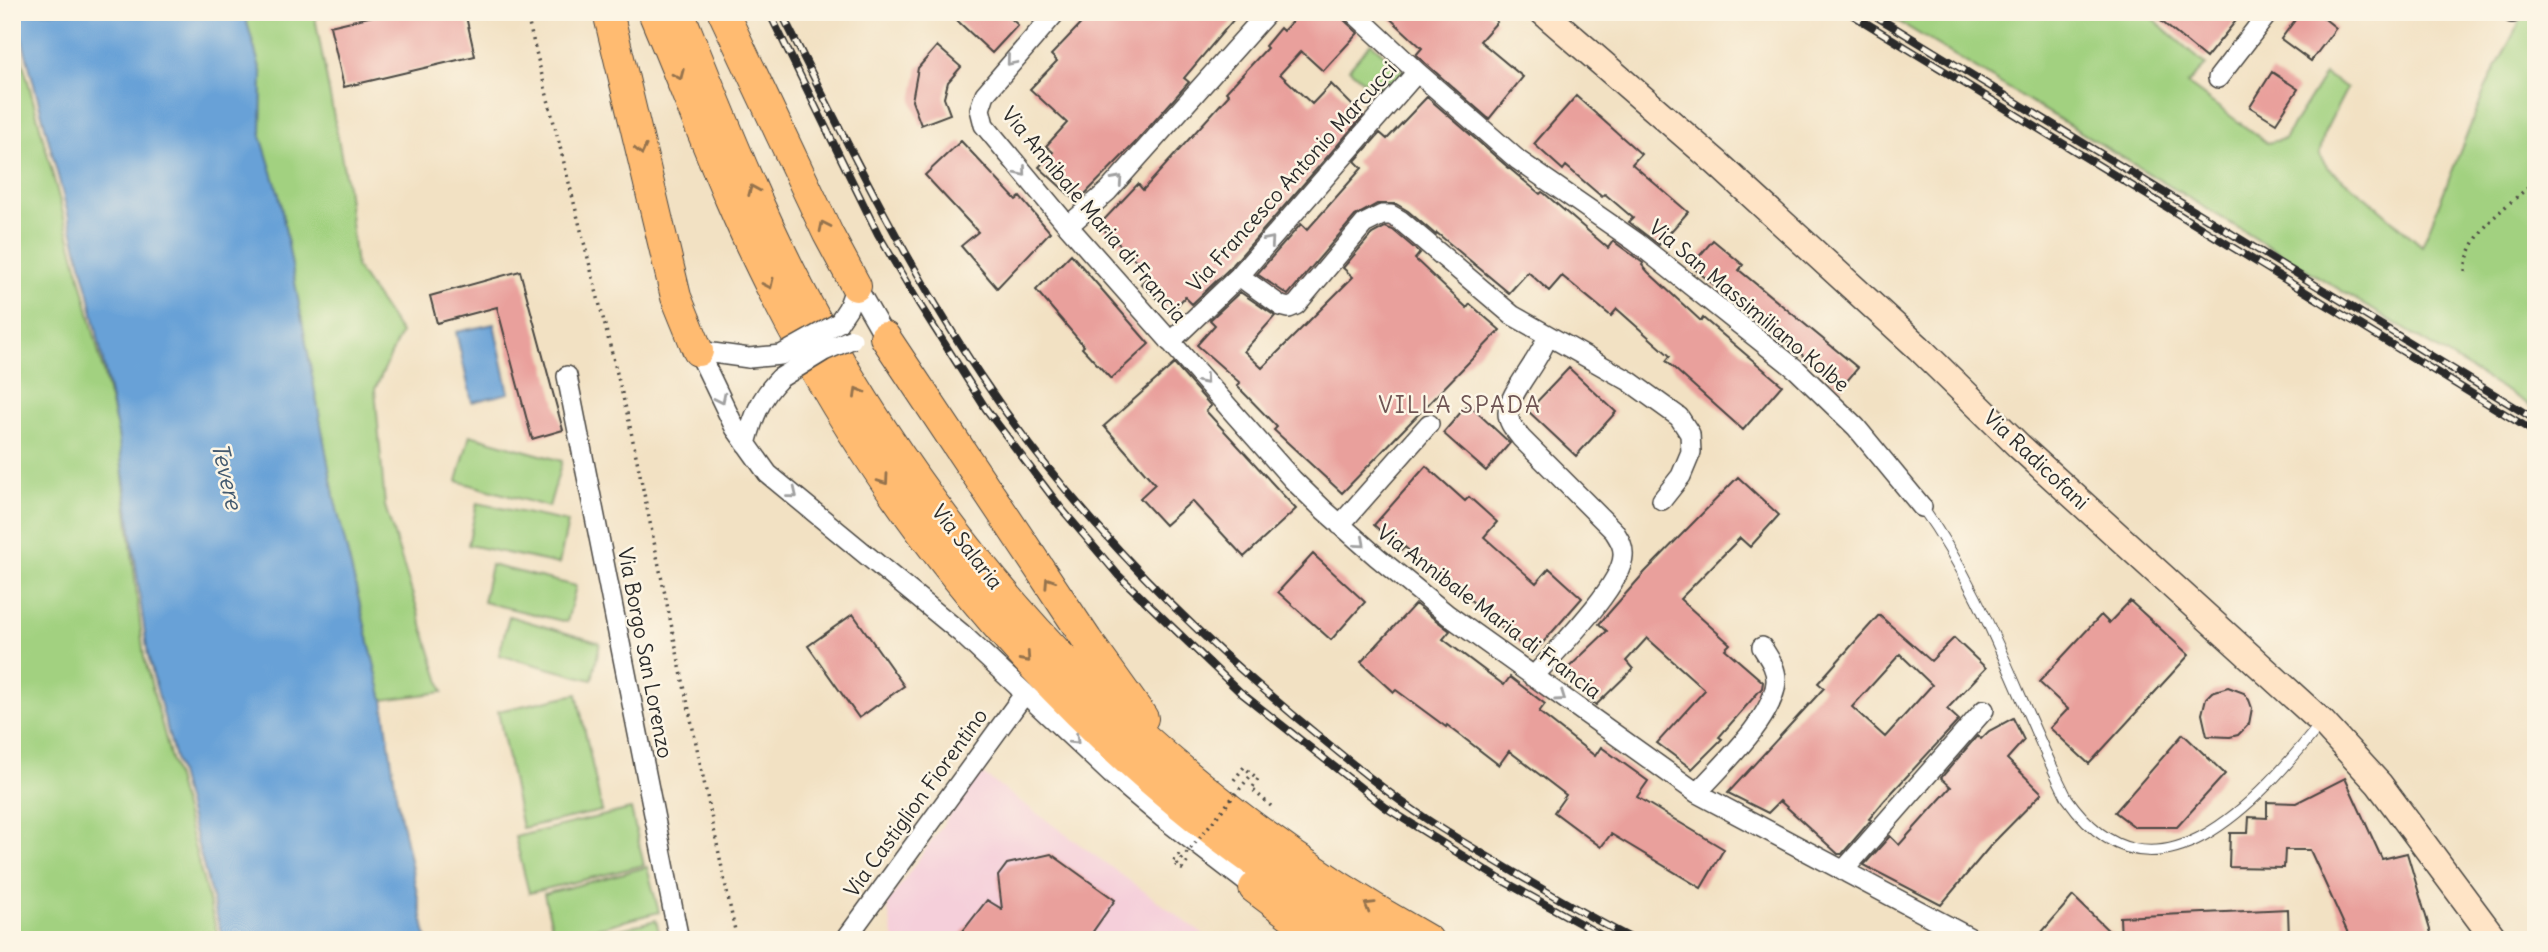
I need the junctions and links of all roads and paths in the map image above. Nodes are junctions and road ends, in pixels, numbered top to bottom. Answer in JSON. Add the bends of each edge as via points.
{"nodes":[{"id":1,"x":526,"y":12,"type":"edge"},
{"id":2,"x":608,"y":12,"type":"edge"},
{"id":3,"x":653,"y":12,"type":"edge"},
{"id":4,"x":679,"y":12,"type":"edge"},
{"id":5,"x":723,"y":12,"type":"edge"},
{"id":6,"x":1056,"y":12,"type":"edge"},
{"id":7,"x":1268,"y":12,"type":"edge"},
{"id":8,"x":1353,"y":12,"type":"edge"},
{"id":9,"x":1543,"y":12,"type":"edge"},
{"id":10,"x":2269,"y":12,"type":"edge"},
{"id":11,"x":1417,"y":72,"type":"junction"},
{"id":12,"x":2218,"y":78,"type":"dead end"},
{"id":13,"x":2536,"y":181,"type":"edge"},
{"id":14,"x":1068,"y":226,"type":"junction"},
{"id":15,"x":2465,"y":271,"type":"dead end"},
{"id":16,"x":1239,"y":276,"type":"junction"},
{"id":17,"x":856,"y":286,"type":"junction"},
{"id":18,"x":885,"y":337,"type":"junction"},
{"id":19,"x":1547,"y":337,"type":"junction"},
{"id":20,"x":1170,"y":342,"type":"junction"},
{"id":21,"x":698,"y":351,"type":"junction"},
{"id":22,"x":567,"y":376,"type":"dead end"},
{"id":23,"x":1430,"y":424,"type":"dead end"},
{"id":24,"x":746,"y":444,"type":"junction"},
{"id":25,"x":1662,"y":500,"type":"dead end"},
{"id":26,"x":1922,"y":507,"type":"joint"},
{"id":27,"x":1340,"y":525,"type":"junction"},
{"id":28,"x":1762,"y":647,"type":"dead end"},
{"id":29,"x":1533,"y":677,"type":"junction"},
{"id":30,"x":1025,"y":693,"type":"junction"},
{"id":31,"x":1984,"y":710,"type":"dead end"},
{"id":32,"x":2322,"y":722,"type":"junction"},
{"id":33,"x":1252,"y":774,"type":"dead end"},
{"id":34,"x":1188,"y":776,"type":"junction"},
{"id":35,"x":1697,"y":793,"type":"junction"},
{"id":36,"x":1177,"y":865,"type":"dead end"},
{"id":37,"x":1843,"y":871,"type":"junction"},
{"id":38,"x":1254,"y":888,"type":"joint"},
{"id":39,"x":680,"y":940,"type":"edge"},
{"id":40,"x":737,"y":940,"type":"edge"},
{"id":41,"x":845,"y":940,"type":"edge"},
{"id":42,"x":1331,"y":940,"type":"edge"},
{"id":43,"x":1376,"y":940,"type":"edge"},
{"id":44,"x":1428,"y":940,"type":"edge"},
{"id":45,"x":1974,"y":940,"type":"edge"},
{"id":46,"x":2495,"y":940,"type":"edge"}],
"edges":[{"from":1,"to":40,"type":"path","via":[[628,416]]},
{"from":2,"to":21,"type":"main road","one_way":true,"via":[[676,297]]},
{"from":3,"to":43,"type":"main road","name":"Via Salaria","one_way":true,"via":[[774,295],[857,439],[907,514],[1038,671],[1142,772],[1240,851]]},
{"from":34,"to":4,"type":"main road","name":"Via Salaria","one_way":true,"via":[[1131,727],[1031,625],[911,474],[815,317],[758,201]]},
{"from":17,"to":5,"type":"main road","one_way":true},
{"from":6,"to":14,"type":"street","name":"Via Annibale Maria di Francia","one_way":true,"via":[[981,101],[989,133]]},
{"from":14,"to":7,"type":"street","one_way":true,"via":[[1108,191]]},
{"from":8,"to":11,"type":"street","name":"Via San Massimiliano Kolbe"},
{"from":9,"to":32,"type":"street","name":"Via Radicofani","via":[[1717,163]]},
{"from":10,"to":12,"type":"street"},
{"from":16,"to":11,"type":"street","name":"Via Francesco Antonio Marcucci","one_way":true},
{"from":11,"to":26,"type":"street","name":"Via San Massimiliano Kolbe","via":[[1518,160],[1636,242],[1797,370],[1856,427]]},
{"from":13,"to":15,"type":"path","via":[[2474,241]]},
{"from":14,"to":20,"type":"street","name":"Via Annibale Maria di Francia"},
{"from":16,"to":19,"type":"street","via":[[1281,306],[1296,305],[1364,224],[1391,215],[1504,310]]},
{"from":16,"to":20,"type":"street","name":"Via Francesco Antonio Marcucci"},
{"from":17,"to":18,"type":"street"},
{"from":17,"to":21,"type":"street","bridge":true,"via":[[838,323],[780,355],[749,358]]},
{"from":18,"to":24,"type":"street","bridge":true,"via":[[852,339],[780,378],[755,412]]},
{"from":34,"to":18,"type":"main road","one_way":true,"via":[[1110,674]]},
{"from":19,"to":25,"type":"street","via":[[1629,381],[1671,409],[1687,427],[1688,460]]},
{"from":19,"to":29,"type":"street","via":[[1510,404],[1510,422],[1614,531],[1623,557],[1616,580]]},
{"from":20,"to":27,"type":"street","name":"Via Annibale Maria di Francia","one_way":true,"via":[[1293,480]]},
{"from":21,"to":24,"type":"street","one_way":true},
{"from":22,"to":39,"type":"street","name":"Via Borgo San Lorenzo"},
{"from":23,"to":27,"type":"street"},
{"from":24,"to":30,"type":"street","one_way":true,"via":[[768,474],[961,633]]},
{"from":26,"to":32,"type":"lane","name":"Via San Massimiliano Kolbe","via":[[1980,604],[2067,798],[2107,838],[2128,848],[2152,851],[2206,835],[2270,784]]},
{"from":27,"to":29,"type":"street","name":"Via Annibale Maria di Francia","one_way":true,"via":[[1448,615]]},
{"from":28,"to":35,"type":"street","via":[[1776,675],[1770,704]]},
{"from":29,"to":35,"type":"street","name":"Via Annibale Maria di Francia","one_way":true},
{"from":30,"to":38,"type":"street","one_way":true,"via":[[1111,774]]},
{"from":30,"to":41,"type":"street","name":"Via Castiglion Fiorentino"},
{"from":31,"to":37,"type":"street"},
{"from":32,"to":46,"type":"street","name":"Via Radicofani","via":[[2379,784]]},
{"from":33,"to":36,"type":"path","bridge":true},
{"from":44,"to":34,"type":"main road","name":"Via Salaria","one_way":true,"via":[[1278,845]]},
{"from":35,"to":37,"type":"street","name":"Via Annibale Maria di Francia"},
{"from":37,"to":45,"type":"street","name":"Via Annibale Maria di Francia"},
{"from":38,"to":42,"type":"main road"}]}
